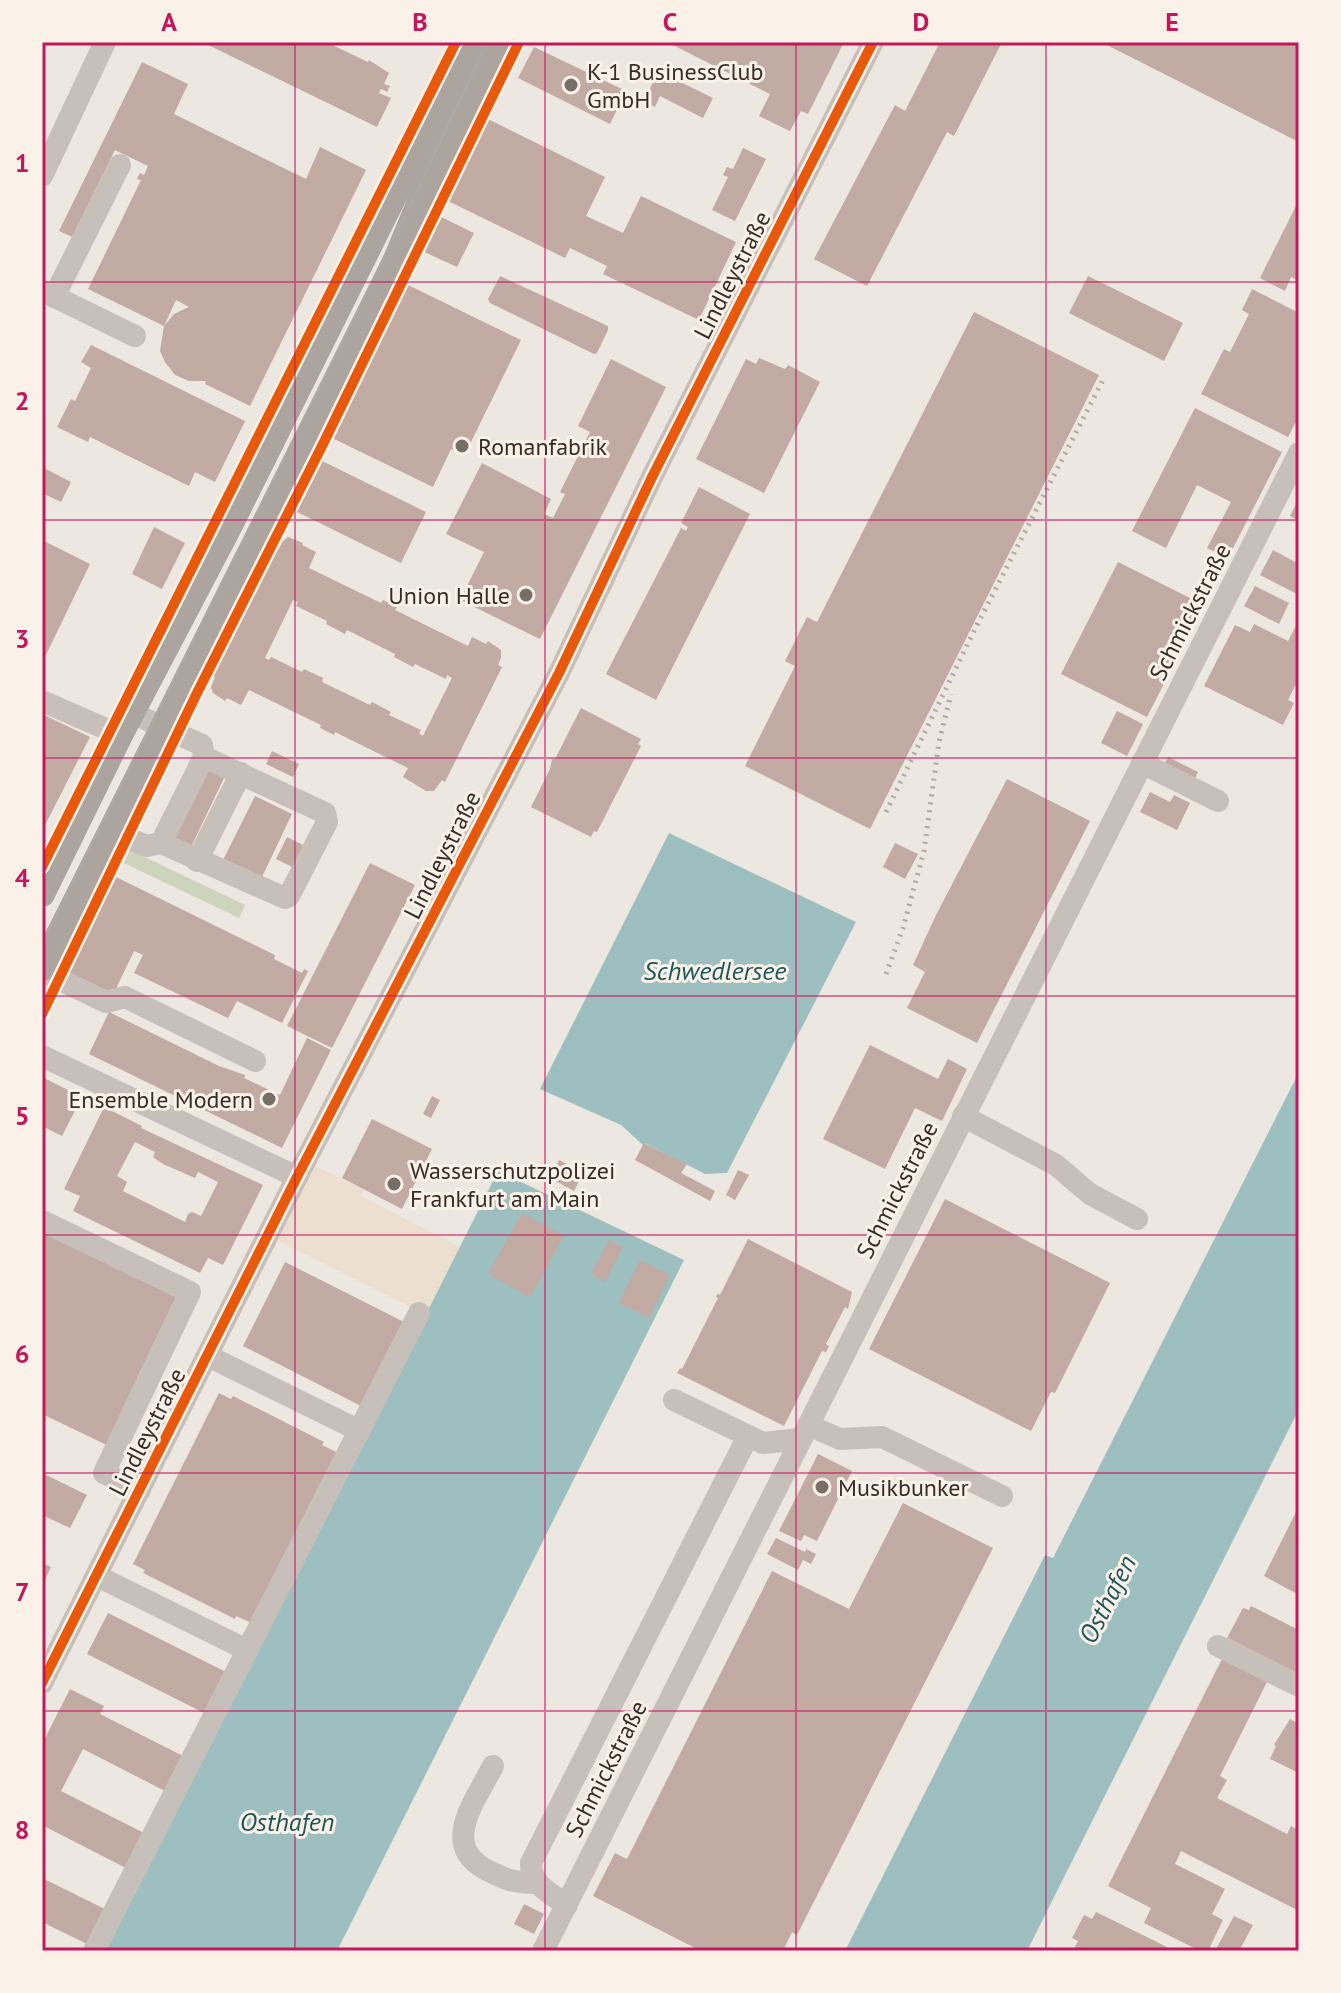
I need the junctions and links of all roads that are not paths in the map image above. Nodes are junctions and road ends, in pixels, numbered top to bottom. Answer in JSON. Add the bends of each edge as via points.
{"nodes":[{"id":1,"x":105,"y":42,"type":"edge"},
{"id":2,"x":471,"y":42,"type":"edge"},
{"id":3,"x":497,"y":42,"type":"edge"},
{"id":4,"x":873,"y":42,"type":"edge"},
{"id":5,"x":120,"y":165,"type":"dead end"},
{"id":6,"x":42,"y":176,"type":"edge"},
{"id":7,"x":48,"y":294,"type":"edge"},
{"id":8,"x":135,"y":336,"type":"dead end"},
{"id":9,"x":1299,"y":453,"type":"edge"},
{"id":10,"x":42,"y":701,"type":"edge"},
{"id":11,"x":126,"y":724,"type":"junction"},
{"id":12,"x":163,"y":727,"type":"junction"},
{"id":13,"x":204,"y":757,"type":"junction"},
{"id":14,"x":1142,"y":763,"type":"junction"},
{"id":15,"x":241,"y":773,"type":"junction"},
{"id":16,"x":1218,"y":801,"type":"dead end"},
{"id":17,"x":110,"y":831,"type":"junction"},
{"id":18,"x":161,"y":843,"type":"junction"},
{"id":19,"x":197,"y":861,"type":"junction"},
{"id":20,"x":42,"y":894,"type":"edge"},
{"id":21,"x":42,"y":969,"type":"edge"},
{"id":22,"x":42,"y":1056,"type":"edge"},
{"id":23,"x":255,"y":1061,"type":"dead end"},
{"id":24,"x":963,"y":1116,"type":"junction"},
{"id":25,"x":297,"y":1177,"type":"junction"},
{"id":26,"x":1137,"y":1219,"type":"dead end"},
{"id":27,"x":42,"y":1221,"type":"edge"},
{"id":28,"x":419,"y":1313,"type":"dead end"},
{"id":29,"x":208,"y":1356,"type":"junction"},
{"id":30,"x":674,"y":1400,"type":"dead end"},
{"id":31,"x":360,"y":1431,"type":"junction"},
{"id":32,"x":804,"y":1432,"type":"junction"},
{"id":33,"x":748,"y":1436,"type":"junction"},
{"id":34,"x":140,"y":1490,"type":"junction"},
{"id":35,"x":1002,"y":1496,"type":"dead end"},
{"id":36,"x":97,"y":1576,"type":"junction"},
{"id":37,"x":1218,"y":1646,"type":"dead end"},
{"id":38,"x":247,"y":1650,"type":"junction"},
{"id":39,"x":42,"y":1683,"type":"edge"},
{"id":40,"x":1299,"y":1686,"type":"edge"},
{"id":41,"x":493,"y":1766,"type":"dead end"},
{"id":42,"x":538,"y":1883,"type":"junction"},
{"id":43,"x":567,"y":1905,"type":"junction"},
{"id":44,"x":94,"y":1951,"type":"edge"},
{"id":45,"x":543,"y":1951,"type":"edge"}],
"edges":[{"from":1,"to":6,"type":"street"},
{"from":2,"to":11,"type":"main road"},
{"from":3,"to":12,"type":"main road","via":[[383,286]]},
{"from":4,"to":25,"type":"street","name":"Lindleystraße","via":[[653,475],[559,673]]},
{"from":5,"to":7,"type":"street"},
{"from":7,"to":8,"type":"street"},
{"from":9,"to":14,"type":"street","name":"Schmickstraße"},
{"from":10,"to":11,"type":"street"},
{"from":11,"to":12,"type":"street"},
{"from":11,"to":20,"type":"main road"},
{"from":12,"to":13,"type":"street","via":[[202,745]]},
{"from":12,"to":17,"type":"main road"},
{"from":13,"to":15,"type":"street"},
{"from":13,"to":18,"type":"street"},
{"from":14,"to":16,"type":"street"},
{"from":14,"to":24,"type":"street","name":"Schmickstraße"},
{"from":15,"to":19,"type":"street"},
{"from":15,"to":19,"type":"street","via":[[325,813],[327,822],[285,898]]},
{"from":17,"to":18,"type":"street","via":[[147,846]]},
{"from":17,"to":21,"type":"main road"},
{"from":18,"to":19,"type":"street"},
{"from":21,"to":23,"type":"street","via":[[106,1002],[125,997]]},
{"from":22,"to":25,"type":"street"},
{"from":24,"to":26,"type":"street","via":[[1056,1165],[1090,1194]]},
{"from":24,"to":32,"type":"street","name":"Schmickstraße"},
{"from":25,"to":29,"type":"street","name":"Lindleystraße"},
{"from":27,"to":34,"type":"street","via":[[190,1292],[104,1473]]},
{"from":28,"to":31,"type":"street"},
{"from":29,"to":31,"type":"street"},
{"from":29,"to":34,"type":"street","name":"Lindleystraße"},
{"from":30,"to":33,"type":"street"},
{"from":31,"to":38,"type":"street"},
{"from":32,"to":33,"type":"street","via":[[763,1443]]},
{"from":32,"to":35,"type":"street","via":[[840,1439],[882,1437]]},
{"from":32,"to":43,"type":"street","name":"Schmickstraße"},
{"from":33,"to":42,"type":"street","via":[[531,1863]]},
{"from":34,"to":36,"type":"street","name":"Lindleystraße"},
{"from":36,"to":38,"type":"street"},
{"from":36,"to":39,"type":"street","name":"Lindleystraße"},
{"from":37,"to":40,"type":"street"},
{"from":38,"to":44,"type":"street"},
{"from":41,"to":42,"type":"street","via":[[463,1828],[463,1846],[474,1862],[510,1883]]},
{"from":42,"to":43,"type":"street"},
{"from":43,"to":45,"type":"street","name":"Schmickstraße"}]}
